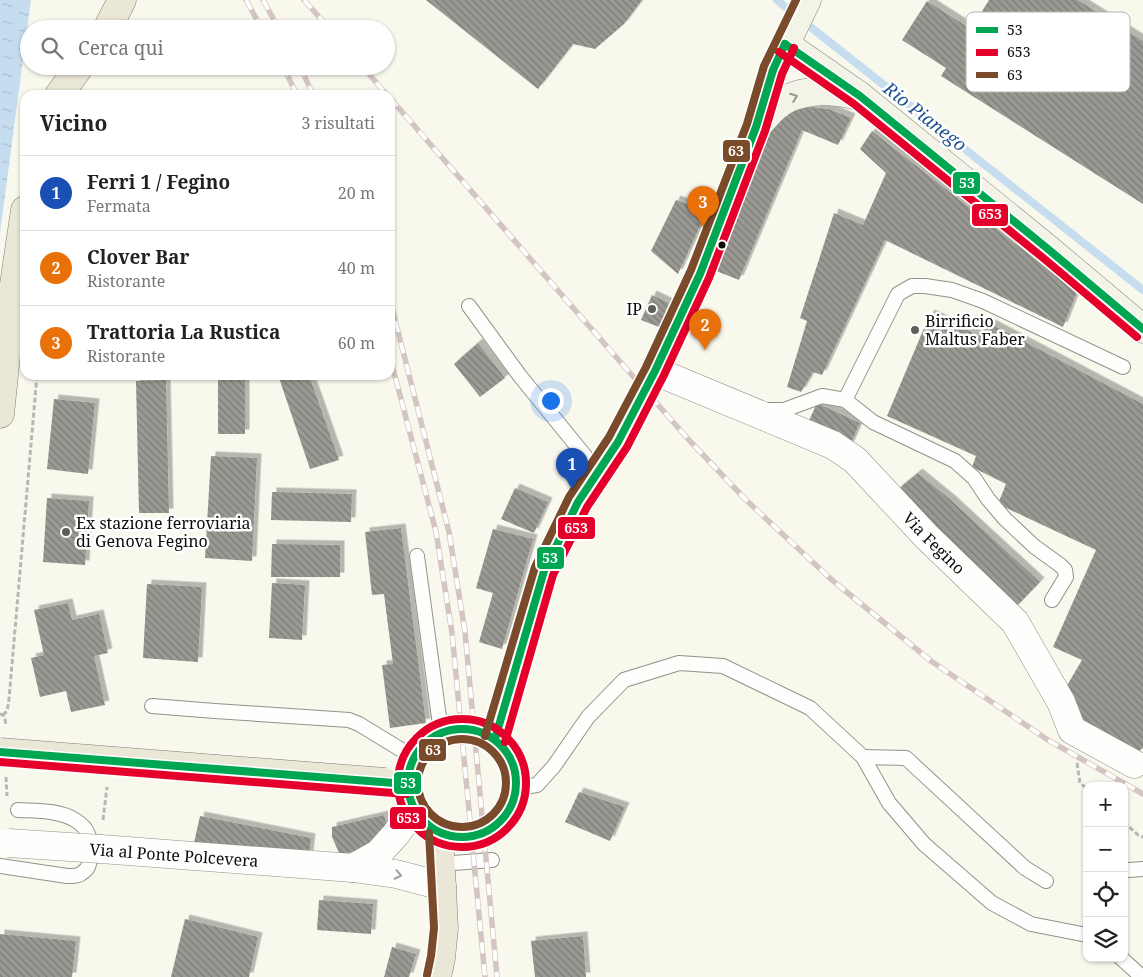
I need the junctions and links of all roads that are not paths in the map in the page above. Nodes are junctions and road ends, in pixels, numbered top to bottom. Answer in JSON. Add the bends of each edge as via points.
{"nodes":[{"id":1,"x":122,"y":0,"type":"edge"},
{"id":2,"x":802,"y":9,"type":"edge"},
{"id":3,"x":112,"y":20,"type":"edge"},
{"id":4,"x":785,"y":44,"type":"junction"},
{"id":5,"x":73,"y":75,"type":"edge"},
{"id":6,"x":63,"y":90,"type":"edge"},
{"id":7,"x":860,"y":96,"type":"junction"},
{"id":8,"x":756,"y":127,"type":"junction"},
{"id":9,"x":20,"y":244,"type":"edge"},
{"id":10,"x":469,"y":306,"type":"dead end"},
{"id":11,"x":1143,"y":329,"type":"edge"},
{"id":12,"x":1123,"y":367,"type":"dead end"},
{"id":13,"x":655,"y":371,"type":"junction"},
{"id":14,"x":845,"y":400,"type":"junction"},
{"id":15,"x":746,"y":409,"type":"junction"},
{"id":16,"x":0,"y":414,"type":"edge"},
{"id":17,"x":598,"y":472,"type":"junction"},
{"id":18,"x":417,"y":556,"type":"dead end"},
{"id":19,"x":1052,"y":600,"type":"dead end"},
{"id":20,"x":152,"y":706,"type":"dead end"},
{"id":21,"x":441,"y":732,"type":"junction"},
{"id":22,"x":495,"y":739,"type":"junction"},
{"id":23,"x":0,"y":752,"type":"edge"},
{"id":24,"x":413,"y":757,"type":"junction"},
{"id":25,"x":863,"y":757,"type":"junction"},
{"id":26,"x":1134,"y":764,"type":"dead end"},
{"id":27,"x":517,"y":788,"type":"junction"},
{"id":28,"x":402,"y":792,"type":"junction"},
{"id":29,"x":18,"y":810,"type":"dead end"},
{"id":30,"x":439,"y":832,"type":"junction"},
{"id":31,"x":2,"y":848,"type":"edge"},
{"id":32,"x":492,"y":860,"type":"dead end"},
{"id":33,"x":353,"y":868,"type":"junction"},
{"id":34,"x":442,"y":875,"type":"junction"},
{"id":35,"x":1046,"y":881,"type":"dead end"},
{"id":36,"x":1083,"y":934,"type":"edge"},
{"id":37,"x":1125,"y":962,"type":"edge"},
{"id":38,"x":436,"y":977,"type":"edge"},
{"id":39,"x":1142,"y":977,"type":"edge"}],
"edges":[{"from":1,"to":3,"type":"main road"},
{"from":2,"to":4,"type":"main road"},
{"from":4,"to":7,"type":"main road"},
{"from":4,"to":8,"type":"main road","via":[[773,70]]},
{"from":5,"to":6,"type":"main road"},
{"from":8,"to":7,"type":"main road","one_way":true,"via":[[776,106],[805,93],[832,91]]},
{"from":7,"to":11,"type":"main road"},
{"from":8,"to":13,"type":"main road","via":[[700,274]]},
{"from":9,"to":16,"type":"main road"},
{"from":10,"to":17,"type":"lane","via":[[520,376]]},
{"from":12,"to":14,"type":"lane","via":[[983,301],[952,290],[912,286],[898,294]]},
{"from":13,"to":15,"type":"street","name":"Via Fegino"},
{"from":13,"to":17,"type":"main road","via":[[618,442]]},
{"from":14,"to":15,"type":"lane","name":"Via Fegino","via":[[822,396],[784,410]]},
{"from":14,"to":19,"type":"lane","via":[[873,422],[955,461],[974,478],[1005,519],[1065,570],[1066,577]]},
{"from":15,"to":26,"type":"street","name":"Via Fegino","via":[[833,444],[855,460],[927,537],[1015,622],[1061,702],[1072,730]]},
{"from":17,"to":22,"type":"main road","via":[[578,502],[544,571]]},
{"from":18,"to":21,"type":"lane"},
{"from":20,"to":24,"type":"lane","via":[[348,720]]},
{"from":21,"to":22,"type":"main road","via":[[459,728],[478,730]]},
{"from":21,"to":24,"type":"main road","via":[[425,742]]},
{"from":22,"to":27,"type":"main road","via":[[508,753],[516,770]]},
{"from":23,"to":28,"type":"main road","bridge":true},
{"from":24,"to":28,"type":"main road"},
{"from":25,"to":27,"type":"lane","via":[[810,708],[723,666],[679,663],[624,680],[588,717],[537,785]]},
{"from":25,"to":35,"type":"lane","via":[[906,758],[1024,868]]},
{"from":25,"to":36,"type":"lane","via":[[888,803],[924,844],[992,903],[1031,924]]},
{"from":27,"to":30,"type":"main road","via":[[508,812],[490,830],[474,836],[456,837]]},
{"from":28,"to":30,"type":"main road","via":[[425,823]]},
{"from":28,"to":33,"type":"street","via":[[396,834],[378,854]]},
{"from":29,"to":31,"type":"lane","via":[[57,813],[82,824],[89,836],[89,864],[82,873],[67,876]]},
{"from":30,"to":34,"type":"main road"},
{"from":31,"to":33,"type":"street","name":"Via al Ponte Polcevera","bridge":true,"via":[[101,849]]},
{"from":32,"to":34,"type":"lane"},
{"from":33,"to":34,"type":"street","name":"Via al Ponte Polcevera","one_way":true,"via":[[396,874]]},
{"from":34,"to":38,"type":"main road","via":[[444,928]]},
{"from":37,"to":39,"type":"lane"}]}
